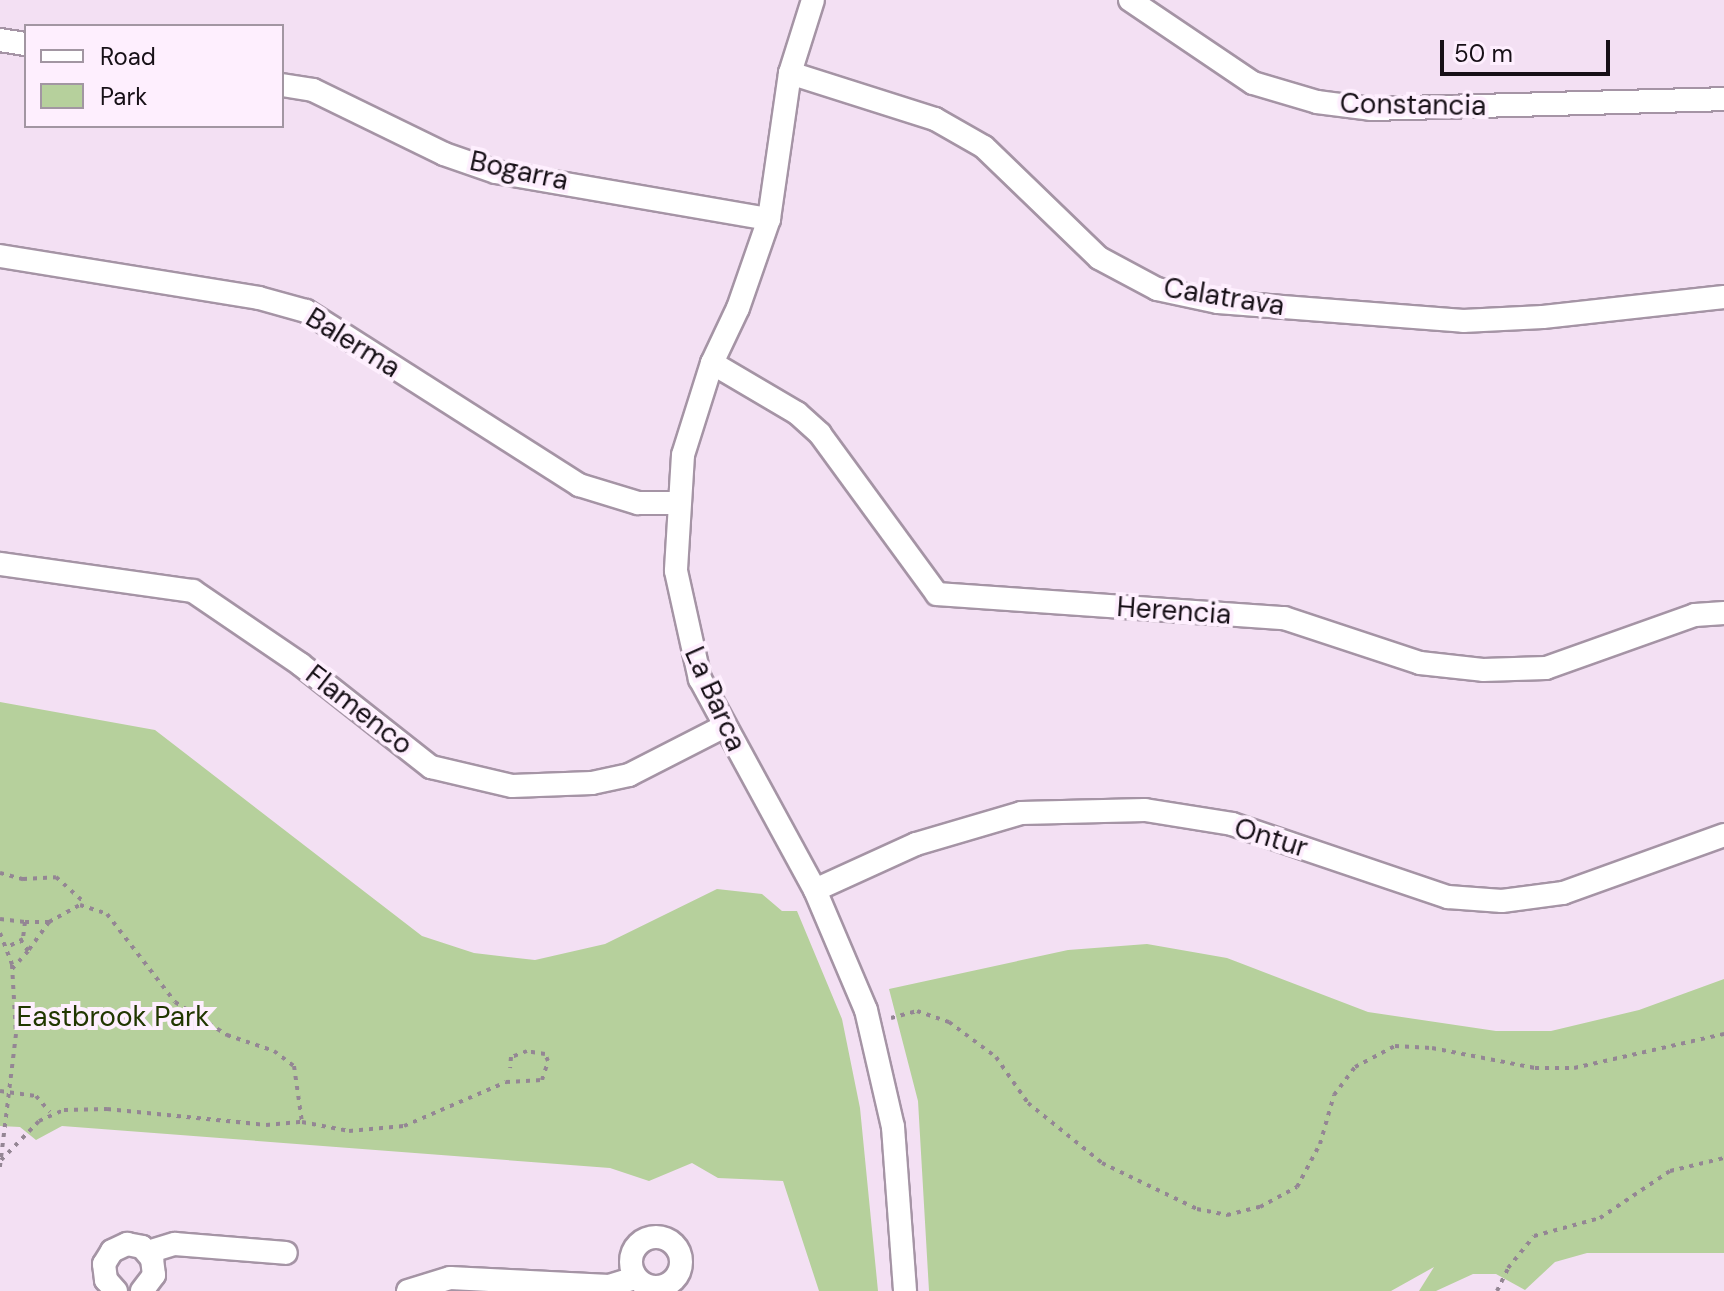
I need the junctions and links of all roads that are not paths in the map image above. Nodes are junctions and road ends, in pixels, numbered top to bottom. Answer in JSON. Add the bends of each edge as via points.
{"nodes":[{"id":1,"x":813,"y":0,"type":"edge"},
{"id":2,"x":1130,"y":0,"type":"edge"},
{"id":3,"x":0,"y":40,"type":"edge"},
{"id":4,"x":24,"y":44,"type":"edge"},
{"id":5,"x":790,"y":73,"type":"junction"},
{"id":6,"x":284,"y":85,"type":"edge"},
{"id":7,"x":1724,"y":99,"type":"edge"},
{"id":8,"x":769,"y":219,"type":"junction"},
{"id":9,"x":0,"y":256,"type":"edge"},
{"id":10,"x":1724,"y":297,"type":"edge"},
{"id":11,"x":712,"y":363,"type":"junction"},
{"id":12,"x":677,"y":503,"type":"junction"},
{"id":13,"x":0,"y":564,"type":"edge"},
{"id":14,"x":1724,"y":613,"type":"edge"},
{"id":15,"x":723,"y":727,"type":"junction"},
{"id":16,"x":1724,"y":835,"type":"edge"},
{"id":17,"x":815,"y":890,"type":"junction"},
{"id":18,"x":148,"y":1252,"type":"junction"},
{"id":19,"x":286,"y":1253,"type":"dead end"},
{"id":20,"x":636,"y":1278,"type":"junction"},
{"id":21,"x":685,"y":1284,"type":"edge"},
{"id":22,"x":116,"y":1291,"type":"edge"},
{"id":23,"x":142,"y":1291,"type":"edge"},
{"id":24,"x":408,"y":1291,"type":"edge"},
{"id":25,"x":905,"y":1291,"type":"edge"}],
"edges":[{"from":1,"to":5,"type":"street","name":"La Barca"},
{"from":2,"to":7,"type":"street","name":"Constancia","via":[[1253,83],[1317,102],[1371,109]]},
{"from":3,"to":4,"type":"street"},
{"from":5,"to":8,"type":"street","name":"La Barca"},
{"from":5,"to":10,"type":"street","name":"Calatrava","via":[[935,119],[984,147],[1099,258],[1157,289],[1218,302],[1463,321]]},
{"from":6,"to":8,"type":"street","name":"Bogarra","via":[[313,90],[444,154],[496,172]]},
{"from":8,"to":11,"type":"street","name":"La Barca"},
{"from":9,"to":12,"type":"street","name":"Balerma","via":[[259,298],[306,311],[579,485],[638,503]]},
{"from":11,"to":12,"type":"street","name":"La Barca","via":[[683,455]]},
{"from":11,"to":14,"type":"street","name":"Herencia","via":[[787,407],[820,434],[937,594],[1284,618],[1420,663],[1483,670],[1546,668],[1695,615]]},
{"from":12,"to":15,"type":"street","name":"La Barca","via":[[676,571],[686,630],[700,679]]},
{"from":13,"to":15,"type":"street","name":"Flamenco","via":[[193,591],[300,664],[431,767],[512,786],[592,783],[629,775]]},
{"from":15,"to":17,"type":"street","name":"La Barca"},
{"from":16,"to":17,"type":"street","name":"Ontur","via":[[1563,893],[1502,901],[1448,897],[1232,824],[1145,810],[1021,813],[916,844]]},
{"from":17,"to":25,"type":"street","name":"La Barca","via":[[869,1023],[893,1127]]},
{"from":18,"to":19,"type":"street","via":[[175,1244]]},
{"from":18,"to":22,"type":"street","via":[[127,1244],[112,1251],[104,1273]]},
{"from":18,"to":23,"type":"street","via":[[154,1275]]},
{"from":20,"to":21,"type":"street","via":[[657,1287]]},
{"from":20,"to":21,"type":"street","via":[[631,1263],[635,1248],[655,1237],[676,1247]]},
{"from":20,"to":24,"type":"street","via":[[609,1286],[450,1278]]}]}
